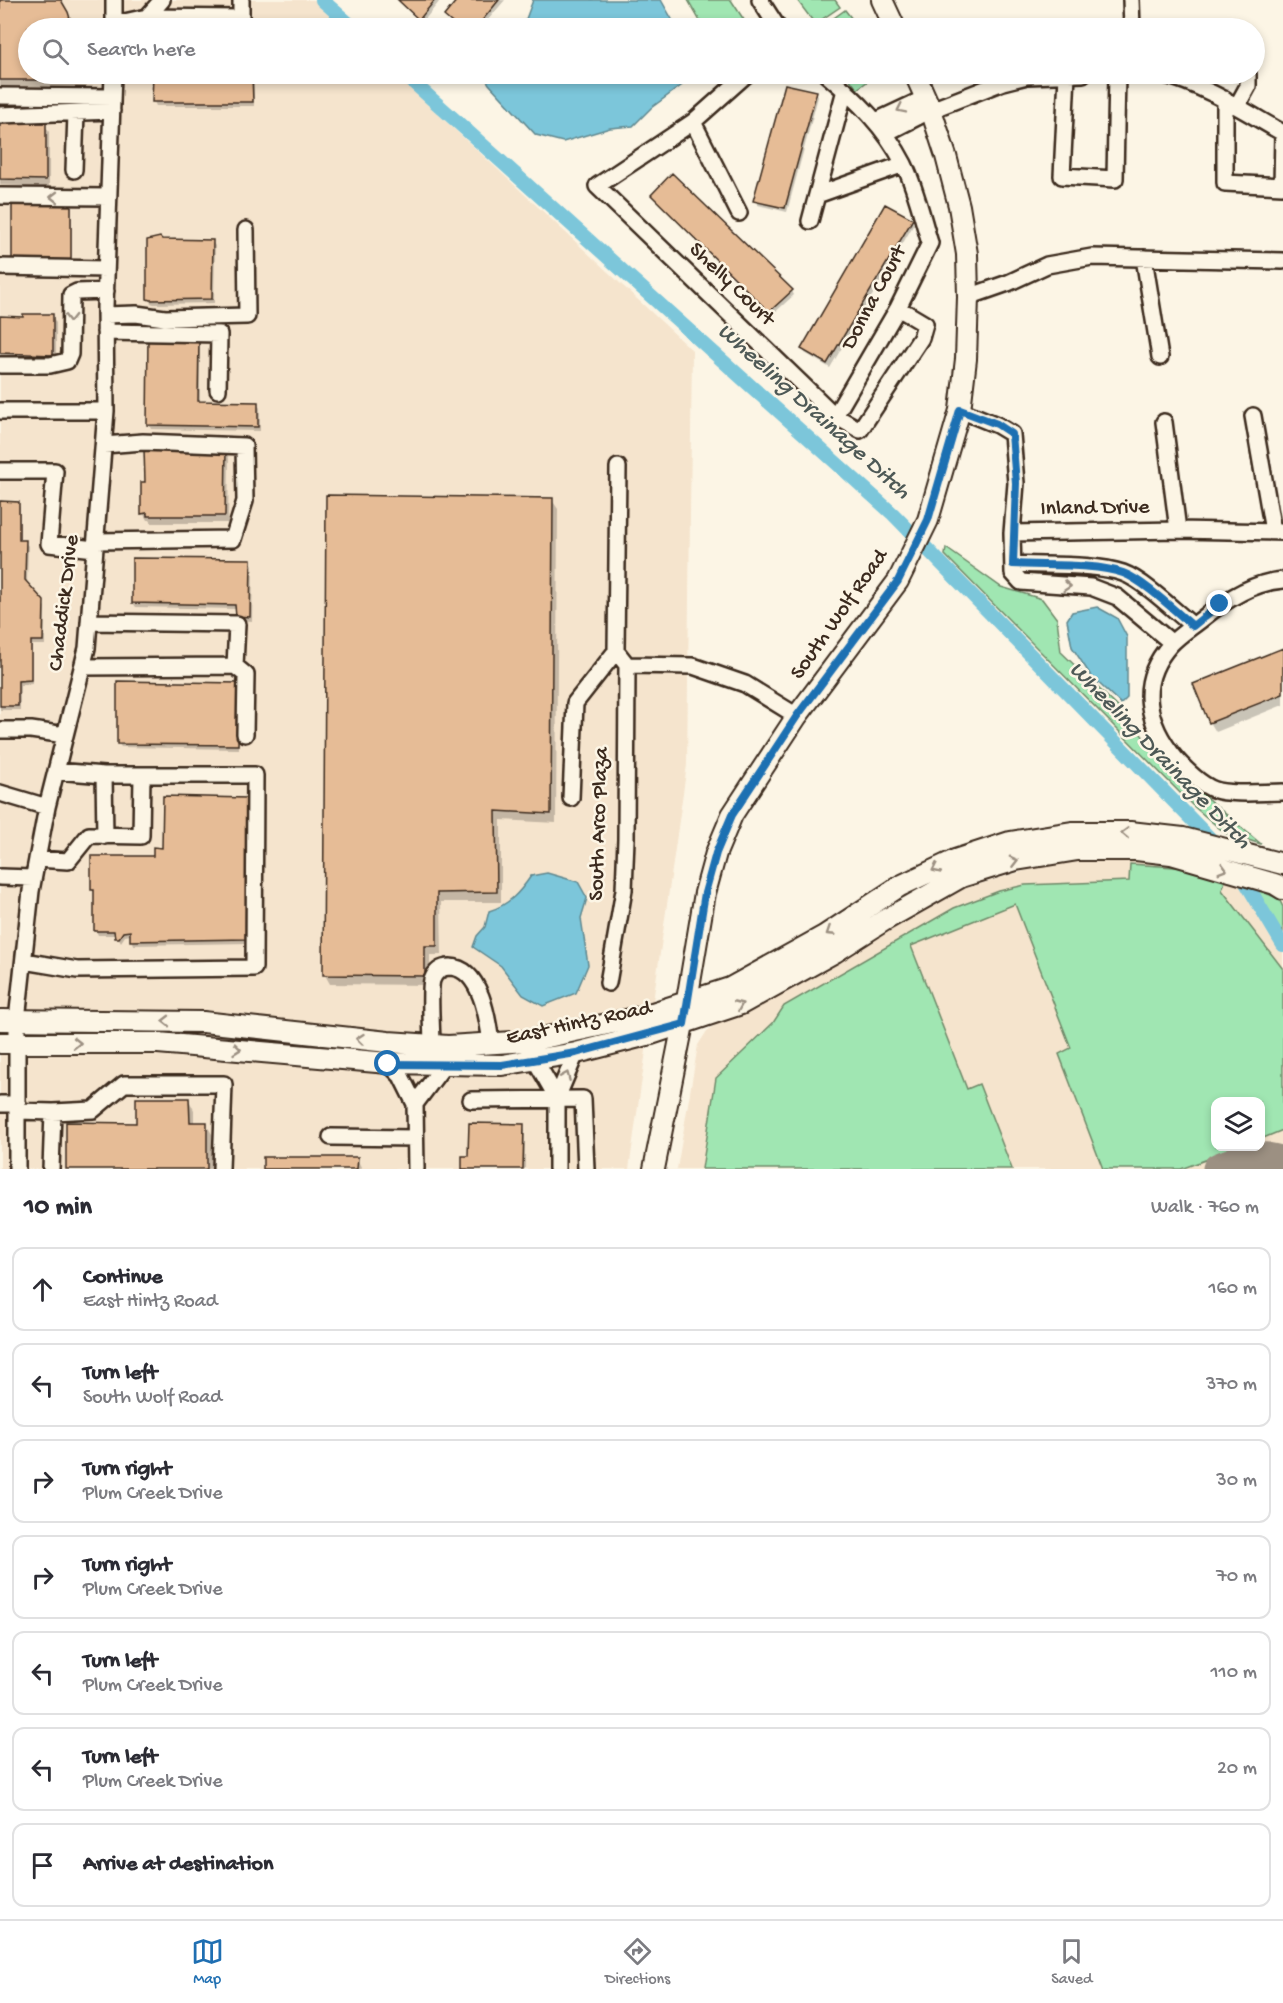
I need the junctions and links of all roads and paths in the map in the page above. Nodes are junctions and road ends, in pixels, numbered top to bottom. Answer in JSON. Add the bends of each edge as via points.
{"nodes":[{"id":1,"x":114,"y":0,"type":"edge"},
{"id":2,"x":162,"y":0,"type":"edge"},
{"id":3,"x":241,"y":0,"type":"edge"},
{"id":4,"x":760,"y":0,"type":"edge"},
{"id":5,"x":882,"y":0,"type":"edge"},
{"id":6,"x":1131,"y":0,"type":"edge"},
{"id":7,"x":147,"y":17,"type":"junction"},
{"id":8,"x":115,"y":18,"type":"edge"},
{"id":9,"x":143,"y":18,"type":"edge"},
{"id":10,"x":772,"y":18,"type":"edge"},
{"id":11,"x":890,"y":18,"type":"edge"},
{"id":12,"x":1132,"y":18,"type":"edge"},
{"id":13,"x":113,"y":84,"type":"edge"},
{"id":14,"x":736,"y":84,"type":"edge"},
{"id":15,"x":838,"y":84,"type":"edge"},
{"id":16,"x":919,"y":84,"type":"edge"},
{"id":17,"x":986,"y":84,"type":"edge"},
{"id":18,"x":1067,"y":84,"type":"edge"},
{"id":19,"x":1117,"y":84,"type":"edge"},
{"id":20,"x":1194,"y":84,"type":"edge"},
{"id":21,"x":1248,"y":84,"type":"edge"},
{"id":22,"x":845,"y":90,"type":"junction"},
{"id":23,"x":0,"y":96,"type":"edge"},
{"id":24,"x":1231,"y":103,"type":"junction"},
{"id":25,"x":112,"y":104,"type":"junction"},
{"id":26,"x":928,"y":104,"type":"junction"},
{"id":27,"x":76,"y":113,"type":"junction"},
{"id":28,"x":0,"y":115,"type":"edge"},
{"id":29,"x":693,"y":122,"type":"junction"},
{"id":30,"x":881,"y":127,"type":"junction"},
{"id":31,"x":1283,"y":133,"type":"edge"},
{"id":32,"x":904,"y":164,"type":"junction"},
{"id":33,"x":74,"y":170,"type":"dead end"},
{"id":34,"x":817,"y":195,"type":"junction"},
{"id":35,"x":0,"y":196,"type":"edge"},
{"id":36,"x":109,"y":197,"type":"junction"},
{"id":37,"x":740,"y":213,"type":"dead end"},
{"id":38,"x":810,"y":221,"type":"dead end"},
{"id":39,"x":246,"y":230,"type":"dead end"},
{"id":40,"x":1144,"y":258,"type":"junction"},
{"id":41,"x":1283,"y":261,"type":"edge"},
{"id":42,"x":0,"y":267,"type":"edge"},
{"id":43,"x":106,"y":269,"type":"junction"},
{"id":44,"x":106,"y":291,"type":"junction"},
{"id":45,"x":968,"y":297,"type":"junction"},
{"id":46,"x":897,"y":308,"type":"junction"},
{"id":47,"x":105,"y":315,"type":"junction"},
{"id":48,"x":105,"y":332,"type":"junction"},
{"id":49,"x":1160,"y":357,"type":"dead end"},
{"id":50,"x":0,"y":365,"type":"edge"},
{"id":51,"x":218,"y":390,"type":"dead end"},
{"id":52,"x":960,"y":410,"type":"junction"},
{"id":53,"x":0,"y":411,"type":"edge"},
{"id":54,"x":106,"y":411,"type":"junction"},
{"id":55,"x":835,"y":416,"type":"junction"},
{"id":56,"x":1253,"y":416,"type":"dead end"},
{"id":57,"x":1164,"y":422,"type":"dead end"},
{"id":58,"x":104,"y":446,"type":"junction"},
{"id":59,"x":618,"y":467,"type":"dead end"},
{"id":60,"x":0,"y":471,"type":"edge"},
{"id":61,"x":1178,"y":530,"type":"junction"},
{"id":62,"x":1278,"y":532,"type":"edge"},
{"id":63,"x":1012,"y":533,"type":"junction"},
{"id":64,"x":96,"y":545,"type":"junction"},
{"id":65,"x":1013,"y":568,"type":"junction"},
{"id":66,"x":1283,"y":580,"type":"edge"},
{"id":67,"x":89,"y":622,"type":"junction"},
{"id":68,"x":1193,"y":626,"type":"junction"},
{"id":69,"x":1172,"y":643,"type":"junction"},
{"id":70,"x":616,"y":651,"type":"junction"},
{"id":71,"x":627,"y":665,"type":"junction"},
{"id":72,"x":235,"y":666,"type":"junction"},
{"id":73,"x":82,"y":667,"type":"junction"},
{"id":74,"x":797,"y":716,"type":"junction"},
{"id":75,"x":0,"y":730,"type":"edge"},
{"id":76,"x":245,"y":734,"type":"dead end"},
{"id":77,"x":65,"y":735,"type":"junction"},
{"id":78,"x":56,"y":771,"type":"junction"},
{"id":79,"x":104,"y":775,"type":"junction"},
{"id":80,"x":142,"y":775,"type":"junction"},
{"id":81,"x":1283,"y":792,"type":"edge"},
{"id":82,"x":0,"y":793,"type":"edge"},
{"id":83,"x":571,"y":798,"type":"dead end"},
{"id":84,"x":47,"y":807,"type":"junction"},
{"id":85,"x":105,"y":836,"type":"junction"},
{"id":86,"x":37,"y":858,"type":"junction"},
{"id":87,"x":1283,"y":864,"type":"edge"},
{"id":88,"x":0,"y":877,"type":"edge"},
{"id":89,"x":33,"y":878,"type":"junction"},
{"id":90,"x":1279,"y":887,"type":"edge"},
{"id":91,"x":24,"y":961,"type":"junction"},
{"id":92,"x":608,"y":983,"type":"dead end"},
{"id":93,"x":687,"y":1002,"type":"junction"},
{"id":94,"x":9,"y":1020,"type":"edge"},
{"id":95,"x":684,"y":1024,"type":"junction"},
{"id":96,"x":9,"y":1043,"type":"edge"},
{"id":97,"x":491,"y":1043,"type":"junction"},
{"id":98,"x":432,"y":1045,"type":"junction"},
{"id":99,"x":576,"y":1053,"type":"junction"},
{"id":100,"x":535,"y":1060,"type":"junction"},
{"id":101,"x":388,"y":1064,"type":"junction"},
{"id":102,"x":445,"y":1064,"type":"junction"},
{"id":103,"x":557,"y":1098,"type":"junction"},
{"id":104,"x":471,"y":1100,"type":"dead end"},
{"id":105,"x":0,"y":1104,"type":"edge"},
{"id":106,"x":415,"y":1104,"type":"junction"},
{"id":107,"x":18,"y":1107,"type":"junction"},
{"id":108,"x":53,"y":1112,"type":"junction"},
{"id":109,"x":331,"y":1137,"type":"dead end"},
{"id":110,"x":415,"y":1138,"type":"junction"},
{"id":111,"x":17,"y":1169,"type":"edge"},
{"id":112,"x":51,"y":1169,"type":"edge"},
{"id":113,"x":221,"y":1169,"type":"edge"},
{"id":114,"x":416,"y":1169,"type":"edge"},
{"id":115,"x":557,"y":1169,"type":"edge"},
{"id":116,"x":586,"y":1169,"type":"edge"},
{"id":117,"x":654,"y":1169,"type":"edge"}],
"edges":[{"from":1,"to":8,"type":"street"},
{"from":2,"to":7,"type":"street"},
{"from":3,"to":7,"type":"street","via":[[241,18]]},
{"from":4,"to":10,"type":"street"},
{"from":5,"to":11,"type":"main road"},
{"from":6,"to":12,"type":"street"},
{"from":7,"to":9,"type":"street"},
{"from":13,"to":25,"type":"street","name":"Chaddick Drive"},
{"from":14,"to":29,"type":"street"},
{"from":15,"to":22,"type":"street","name":"Donna Court"},
{"from":16,"to":26,"type":"main road","name":"South Wolf Road"},
{"from":17,"to":26,"type":"street"},
{"from":18,"to":19,"type":"street","via":[[1062,176],[1115,179]]},
{"from":20,"to":24,"type":"street"},
{"from":21,"to":24,"type":"street"},
{"from":22,"to":30,"type":"street","name":"Donna Court"},
{"from":22,"to":34,"type":"street"},
{"from":23,"to":25,"type":"street"},
{"from":24,"to":31,"type":"street"},
{"from":24,"to":31,"type":"street","via":[[1226,183],[1282,186]]},
{"from":25,"to":27,"type":"street"},
{"from":25,"to":36,"type":"street","name":"Chaddick Drive"},
{"from":26,"to":30,"type":"street"},
{"from":26,"to":45,"type":"main road","name":"South Wolf Road","via":[[959,206],[967,254]]},
{"from":27,"to":28,"type":"street"},
{"from":27,"to":33,"type":"street"},
{"from":29,"to":37,"type":"street"},
{"from":29,"to":55,"type":"street","name":"Shelly Court","via":[[597,186]]},
{"from":30,"to":32,"type":"street","name":"Donna Court"},
{"from":32,"to":34,"type":"street"},
{"from":32,"to":46,"type":"street","name":"Donna Court","via":[[930,243]]},
{"from":34,"to":38,"type":"street"},
{"from":36,"to":35,"type":"street","one_way":true},
{"from":36,"to":43,"type":"street","name":"Chaddick Drive"},
{"from":39,"to":47,"type":"street","via":[[247,316]]},
{"from":40,"to":41,"type":"street"},
{"from":40,"to":45,"type":"street","via":[[1092,257],[1047,265]]},
{"from":40,"to":49,"type":"street"},
{"from":42,"to":43,"type":"street"},
{"from":43,"to":44,"type":"street","name":"Chaddick Drive"},
{"from":44,"to":47,"type":"street","name":"Chaddick Drive"},
{"from":44,"to":50,"type":"street","one_way":true,"via":[[71,295],[67,362]]},
{"from":45,"to":52,"type":"main road","name":"South Wolf Road"},
{"from":46,"to":55,"type":"street","name":"Donna Court"},
{"from":46,"to":55,"type":"street","name":"Shelly Court","via":[[925,324],[921,339],[860,430]]},
{"from":47,"to":48,"type":"street","name":"Chaddick Drive"},
{"from":48,"to":51,"type":"street","via":[[219,334]]},
{"from":48,"to":54,"type":"street","name":"Chaddick Drive"},
{"from":52,"to":63,"type":"street","via":[[1012,434],[1016,483]]},
{"from":52,"to":74,"type":"main road","name":"South Wolf Road","via":[[928,520],[898,581]]},
{"from":53,"to":54,"type":"street"},
{"from":54,"to":58,"type":"street","name":"Chaddick Drive"},
{"from":56,"to":62,"type":"street","name":"Inland Drive"},
{"from":57,"to":61,"type":"street","name":"Inland Drive"},
{"from":58,"to":64,"type":"street","name":"Chaddick Drive"},
{"from":58,"to":64,"type":"street","via":[[143,442],[244,446],[245,501],[233,539]]},
{"from":59,"to":70,"type":"street"},
{"from":60,"to":64,"type":"street","via":[[55,471],[49,544]]},
{"from":61,"to":62,"type":"street","name":"Inland Drive"},
{"from":61,"to":63,"type":"street","name":"Inland Drive"},
{"from":63,"to":65,"type":"street"},
{"from":64,"to":67,"type":"street","name":"Chaddick Drive"},
{"from":65,"to":68,"type":"street","via":[[1097,567],[1124,573]]},
{"from":65,"to":69,"type":"street","one_way":true,"via":[[1021,582],[1091,587],[1117,597]]},
{"from":66,"to":68,"type":"street","via":[[1247,590],[1220,604]]},
{"from":67,"to":72,"type":"street","via":[[237,624]]},
{"from":67,"to":73,"type":"street","name":"Chaddick Drive"},
{"from":68,"to":69,"type":"street"},
{"from":69,"to":81,"type":"street","via":[[1149,682],[1149,707],[1156,729],[1171,752],[1189,773],[1218,791]]},
{"from":70,"to":71,"type":"street"},
{"from":70,"to":83,"type":"street","via":[[575,703]]},
{"from":71,"to":74,"type":"street","via":[[693,666],[745,684]]},
{"from":71,"to":92,"type":"street","name":"South Arco Plaza","via":[[624,890]]},
{"from":72,"to":73,"type":"street"},
{"from":72,"to":76,"type":"street","via":[[246,675]]},
{"from":73,"to":77,"type":"street","name":"Chaddick Drive"},
{"from":74,"to":93,"type":"main road","name":"South Wolf Road","via":[[732,815],[716,853],[705,893]]},
{"from":75,"to":77,"type":"street"},
{"from":77,"to":78,"type":"street","name":"Chaddick Drive"},
{"from":78,"to":79,"type":"street"},
{"from":78,"to":84,"type":"street","name":"Chaddick Drive"},
{"from":79,"to":80,"type":"street"},
{"from":79,"to":85,"type":"street"},
{"from":80,"to":85,"type":"street","via":[[141,836]]},
{"from":80,"to":91,"type":"street","via":[[255,774],[254,968],[77,970]]},
{"from":82,"to":84,"type":"street"},
{"from":84,"to":86,"type":"street","name":"Chaddick Drive"},
{"from":85,"to":86,"type":"street","via":[[89,835],[68,861]]},
{"from":86,"to":89,"type":"street","name":"Chaddick Drive"},
{"from":87,"to":93,"type":"main road","name":"East Hintz Road","one_way":true,"via":[[1183,838],[1130,832],[1072,832],[1010,843],[955,860],[900,886],[824,936],[730,988]]},
{"from":88,"to":89,"type":"street"},
{"from":89,"to":91,"type":"street","name":"Chaddick Drive"},
{"from":95,"to":90,"type":"main road","name":"East Hintz Road","one_way":true,"via":[[741,1004],[961,877],[1016,860],[1078,850],[1136,850],[1171,854]]},
{"from":91,"to":94,"type":"street","name":"Chaddick Drive"},
{"from":93,"to":95,"type":"main road","name":"South Wolf Road"},
{"from":93,"to":97,"type":"main road","name":"East Hintz Road","via":[[576,1032]]},
{"from":94,"to":96,"type":"street","name":"Chaddick Drive"},
{"from":98,"to":94,"type":"main road","name":"East Hintz Road","one_way":true,"via":[[203,1022]]},
{"from":95,"to":99,"type":"main road","name":"East Hintz Road"},
{"from":95,"to":117,"type":"main road","name":"South Wolf Road"},
{"from":96,"to":101,"type":"main road","name":"East Hintz Road","one_way":true,"via":[[158,1043]]},
{"from":96,"to":107,"type":"street","name":"Chaddick Drive"},
{"from":97,"to":98,"type":"main road","name":"East Hintz Road"},
{"from":97,"to":98,"type":"street","via":[[478,990],[466,973],[450,967],[436,973],[431,984]]},
{"from":99,"to":100,"type":"main road","name":"East Hintz Road"},
{"from":103,"to":99,"type":"street","one_way":true},
{"from":100,"to":102,"type":"main road","name":"East Hintz Road","via":[[502,1065]]},
{"from":100,"to":103,"type":"street"},
{"from":101,"to":102,"type":"main road","name":"East Hintz Road"},
{"from":101,"to":106,"type":"street","via":[[401,1076]]},
{"from":102,"to":106,"type":"street"},
{"from":103,"to":104,"type":"street"},
{"from":103,"to":115,"type":"street"},
{"from":103,"to":116,"type":"street","via":[[584,1099]]},
{"from":105,"to":107,"type":"street"},
{"from":106,"to":110,"type":"street"},
{"from":107,"to":108,"type":"street"},
{"from":107,"to":111,"type":"street","name":"Chaddick Drive"},
{"from":108,"to":112,"type":"street"},
{"from":108,"to":113,"type":"street","via":[[93,1110],[124,1084],[224,1084]]},
{"from":109,"to":110,"type":"street"},
{"from":110,"to":114,"type":"street"}]}
